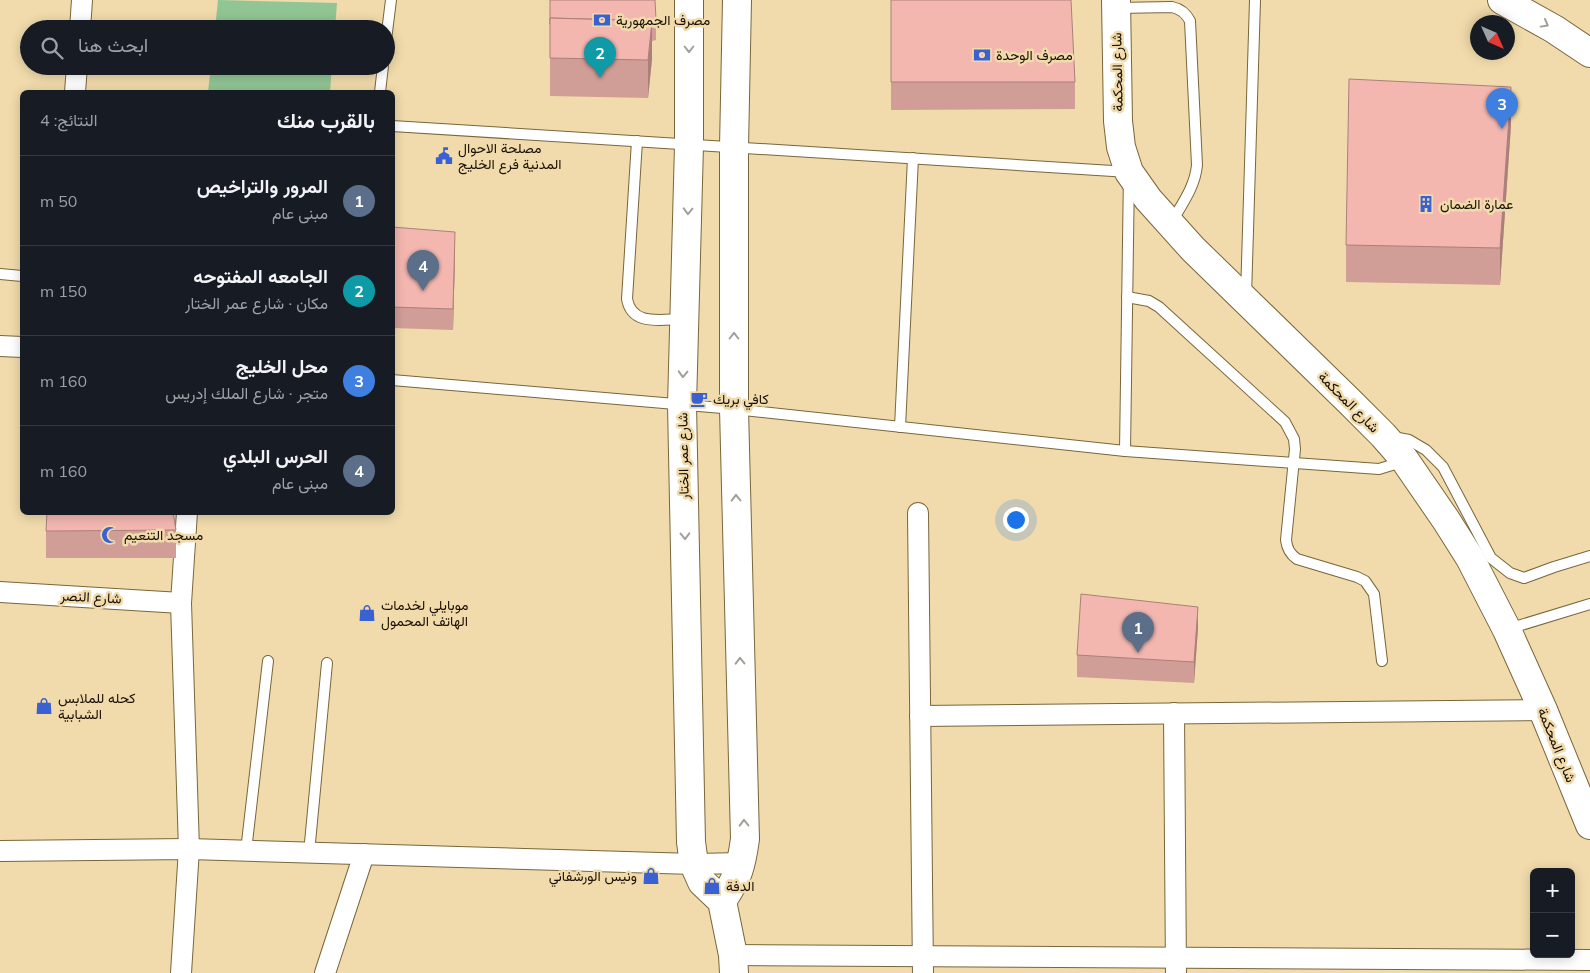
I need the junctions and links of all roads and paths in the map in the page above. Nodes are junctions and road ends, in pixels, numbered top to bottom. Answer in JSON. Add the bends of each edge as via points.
{"nodes":[{"id":1,"x":82,"y":0,"type":"edge"},
{"id":2,"x":391,"y":0,"type":"edge"},
{"id":3,"x":689,"y":0,"type":"edge"},
{"id":4,"x":737,"y":0,"type":"edge"},
{"id":5,"x":1255,"y":0,"type":"edge"},
{"id":6,"x":1502,"y":0,"type":"edge"},
{"id":7,"x":1116,"y":4,"type":"edge"},
{"id":8,"x":81,"y":20,"type":"edge"},
{"id":9,"x":388,"y":20,"type":"edge"},
{"id":10,"x":1590,"y":53,"type":"edge"},
{"id":11,"x":76,"y":75,"type":"edge"},
{"id":12,"x":382,"y":75,"type":"edge"},
{"id":13,"x":75,"y":90,"type":"edge"},
{"id":14,"x":380,"y":90,"type":"edge"},
{"id":15,"x":395,"y":126,"type":"edge"},
{"id":16,"x":637,"y":141,"type":"junction"},
{"id":17,"x":689,"y":145,"type":"junction"},
{"id":18,"x":734,"y":147,"type":"junction"},
{"id":19,"x":913,"y":158,"type":"junction"},
{"id":20,"x":1129,"y":172,"type":"junction"},
{"id":21,"x":1170,"y":224,"type":"junction"},
{"id":22,"x":0,"y":274,"type":"edge"},
{"id":23,"x":20,"y":276,"type":"edge"},
{"id":24,"x":1127,"y":297,"type":"junction"},
{"id":25,"x":1246,"y":302,"type":"junction"},
{"id":26,"x":684,"y":319,"type":"junction"},
{"id":27,"x":0,"y":346,"type":"edge"},
{"id":28,"x":20,"y":347,"type":"edge"},
{"id":29,"x":395,"y":380,"type":"edge"},
{"id":30,"x":682,"y":405,"type":"junction"},
{"id":31,"x":734,"y":409,"type":"junction"},
{"id":32,"x":900,"y":427,"type":"junction"},
{"id":33,"x":1383,"y":434,"type":"junction"},
{"id":34,"x":1125,"y":451,"type":"junction"},
{"id":35,"x":1404,"y":459,"type":"junction"},
{"id":36,"x":1294,"y":463,"type":"junction"},
{"id":37,"x":918,"y":513,"type":"dead end"},
{"id":38,"x":187,"y":515,"type":"edge"},
{"id":39,"x":1590,"y":556,"type":"edge"},
{"id":40,"x":0,"y":592,"type":"edge"},
{"id":41,"x":182,"y":603,"type":"junction"},
{"id":42,"x":1590,"y":604,"type":"edge"},
{"id":43,"x":1507,"y":630,"type":"junction"},
{"id":44,"x":268,"y":661,"type":"dead end"},
{"id":45,"x":1382,"y":661,"type":"dead end"},
{"id":46,"x":327,"y":663,"type":"dead end"},
{"id":47,"x":1543,"y":710,"type":"junction"},
{"id":48,"x":1174,"y":713,"type":"junction"},
{"id":49,"x":920,"y":716,"type":"junction"},
{"id":50,"x":1590,"y":825,"type":"edge"},
{"id":51,"x":189,"y":849,"type":"junction"},
{"id":52,"x":0,"y":851,"type":"edge"},
{"id":53,"x":246,"y":851,"type":"junction"},
{"id":54,"x":308,"y":853,"type":"junction"},
{"id":55,"x":364,"y":854,"type":"junction"},
{"id":56,"x":742,"y":863,"type":"junction"},
{"id":57,"x":694,"y":864,"type":"junction"},
{"id":58,"x":722,"y":901,"type":"junction"},
{"id":59,"x":1590,"y":960,"type":"edge"},
{"id":60,"x":734,"y":964,"type":"edge"},
{"id":61,"x":923,"y":965,"type":"edge"},
{"id":62,"x":1176,"y":966,"type":"edge"},
{"id":63,"x":1524,"y":966,"type":"edge"},
{"id":64,"x":181,"y":973,"type":"edge"},
{"id":65,"x":325,"y":973,"type":"edge"}],
"edges":[{"from":1,"to":8,"type":"street"},
{"from":2,"to":9,"type":"lane"},
{"from":3,"to":17,"type":"main road","name":"شارع عمر الختار","one_way":true},
{"from":4,"to":18,"type":"main road"},
{"from":5,"to":25,"type":"lane"},
{"from":6,"to":10,"type":"main road","one_way":true,"via":[[1554,28]]},
{"from":7,"to":20,"type":"main road","name":"شارع المحكمة","via":[[1118,121]]},
{"from":7,"to":21,"type":"lane","via":[[1172,7],[1184,12],[1190,21],[1196,175]]},
{"from":11,"to":13,"type":"street"},
{"from":12,"to":14,"type":"lane"},
{"from":15,"to":16,"type":"lane"},
{"from":16,"to":17,"type":"lane"},
{"from":16,"to":26,"type":"lane","via":[[628,306],[632,313],[644,319]]},
{"from":17,"to":18,"type":"lane"},
{"from":17,"to":26,"type":"main road","name":"شارع عمر الختار","one_way":true},
{"from":18,"to":19,"type":"lane"},
{"from":31,"to":18,"type":"main road","one_way":true},
{"from":19,"to":20,"type":"lane"},
{"from":19,"to":32,"type":"lane"},
{"from":20,"to":21,"type":"main road","name":"شارع المحكمة"},
{"from":20,"to":24,"type":"lane"},
{"from":21,"to":25,"type":"main road","name":"شارع المحكمة"},
{"from":22,"to":23,"type":"lane"},
{"from":24,"to":34,"type":"lane"},
{"from":24,"to":36,"type":"lane","via":[[1159,307],[1278,415],[1294,439]]},
{"from":25,"to":33,"type":"main road","name":"شارع المحكمة"},
{"from":26,"to":30,"type":"main road","name":"شارع عمر الختار","one_way":true},
{"from":27,"to":28,"type":"street"},
{"from":29,"to":30,"type":"lane"},
{"from":30,"to":31,"type":"lane"},
{"from":30,"to":57,"type":"main road","name":"شارع عمر الختار","one_way":true,"via":[[690,832]]},
{"from":31,"to":32,"type":"lane"},
{"from":56,"to":31,"type":"main road","one_way":true,"via":[[745,839]]},
{"from":32,"to":34,"type":"lane"},
{"from":33,"to":35,"type":"main road","name":"شارع المحكمة"},
{"from":33,"to":39,"type":"lane","via":[[1409,440],[1426,450],[1443,467],[1490,558],[1510,573],[1524,578]]},
{"from":34,"to":36,"type":"lane"},
{"from":35,"to":36,"type":"lane","via":[[1379,469]]},
{"from":35,"to":43,"type":"main road","name":"شارع المحكمة","via":[[1470,558]]},
{"from":36,"to":45,"type":"lane","via":[[1287,548],[1297,559],[1357,577],[1371,588],[1376,601]]},
{"from":37,"to":49,"type":"street"},
{"from":38,"to":41,"type":"street"},
{"from":40,"to":41,"type":"street","name":"شارع النصر"},
{"from":41,"to":51,"type":"street"},
{"from":42,"to":43,"type":"lane"},
{"from":43,"to":47,"type":"main road","name":"شارع المحكمة"},
{"from":44,"to":53,"type":"lane"},
{"from":46,"to":54,"type":"lane"},
{"from":47,"to":48,"type":"street"},
{"from":47,"to":50,"type":"main road","name":"شارع المحكمة"},
{"from":48,"to":49,"type":"street"},
{"from":48,"to":62,"type":"street"},
{"from":49,"to":61,"type":"street"},
{"from":51,"to":52,"type":"street"},
{"from":51,"to":53,"type":"street"},
{"from":51,"to":64,"type":"street"},
{"from":53,"to":54,"type":"street"},
{"from":54,"to":55,"type":"street"},
{"from":55,"to":57,"type":"street"},
{"from":55,"to":65,"type":"street"},
{"from":56,"to":57,"type":"street"},
{"from":56,"to":58,"type":"main road"},
{"from":57,"to":58,"type":"main road","name":"شارع عمر الختار","via":[[702,882]]},
{"from":58,"to":60,"type":"main road"},
{"from":59,"to":63,"type":"street"},
{"from":60,"to":61,"type":"street"},
{"from":61,"to":62,"type":"street"},
{"from":62,"to":63,"type":"street"}]}
